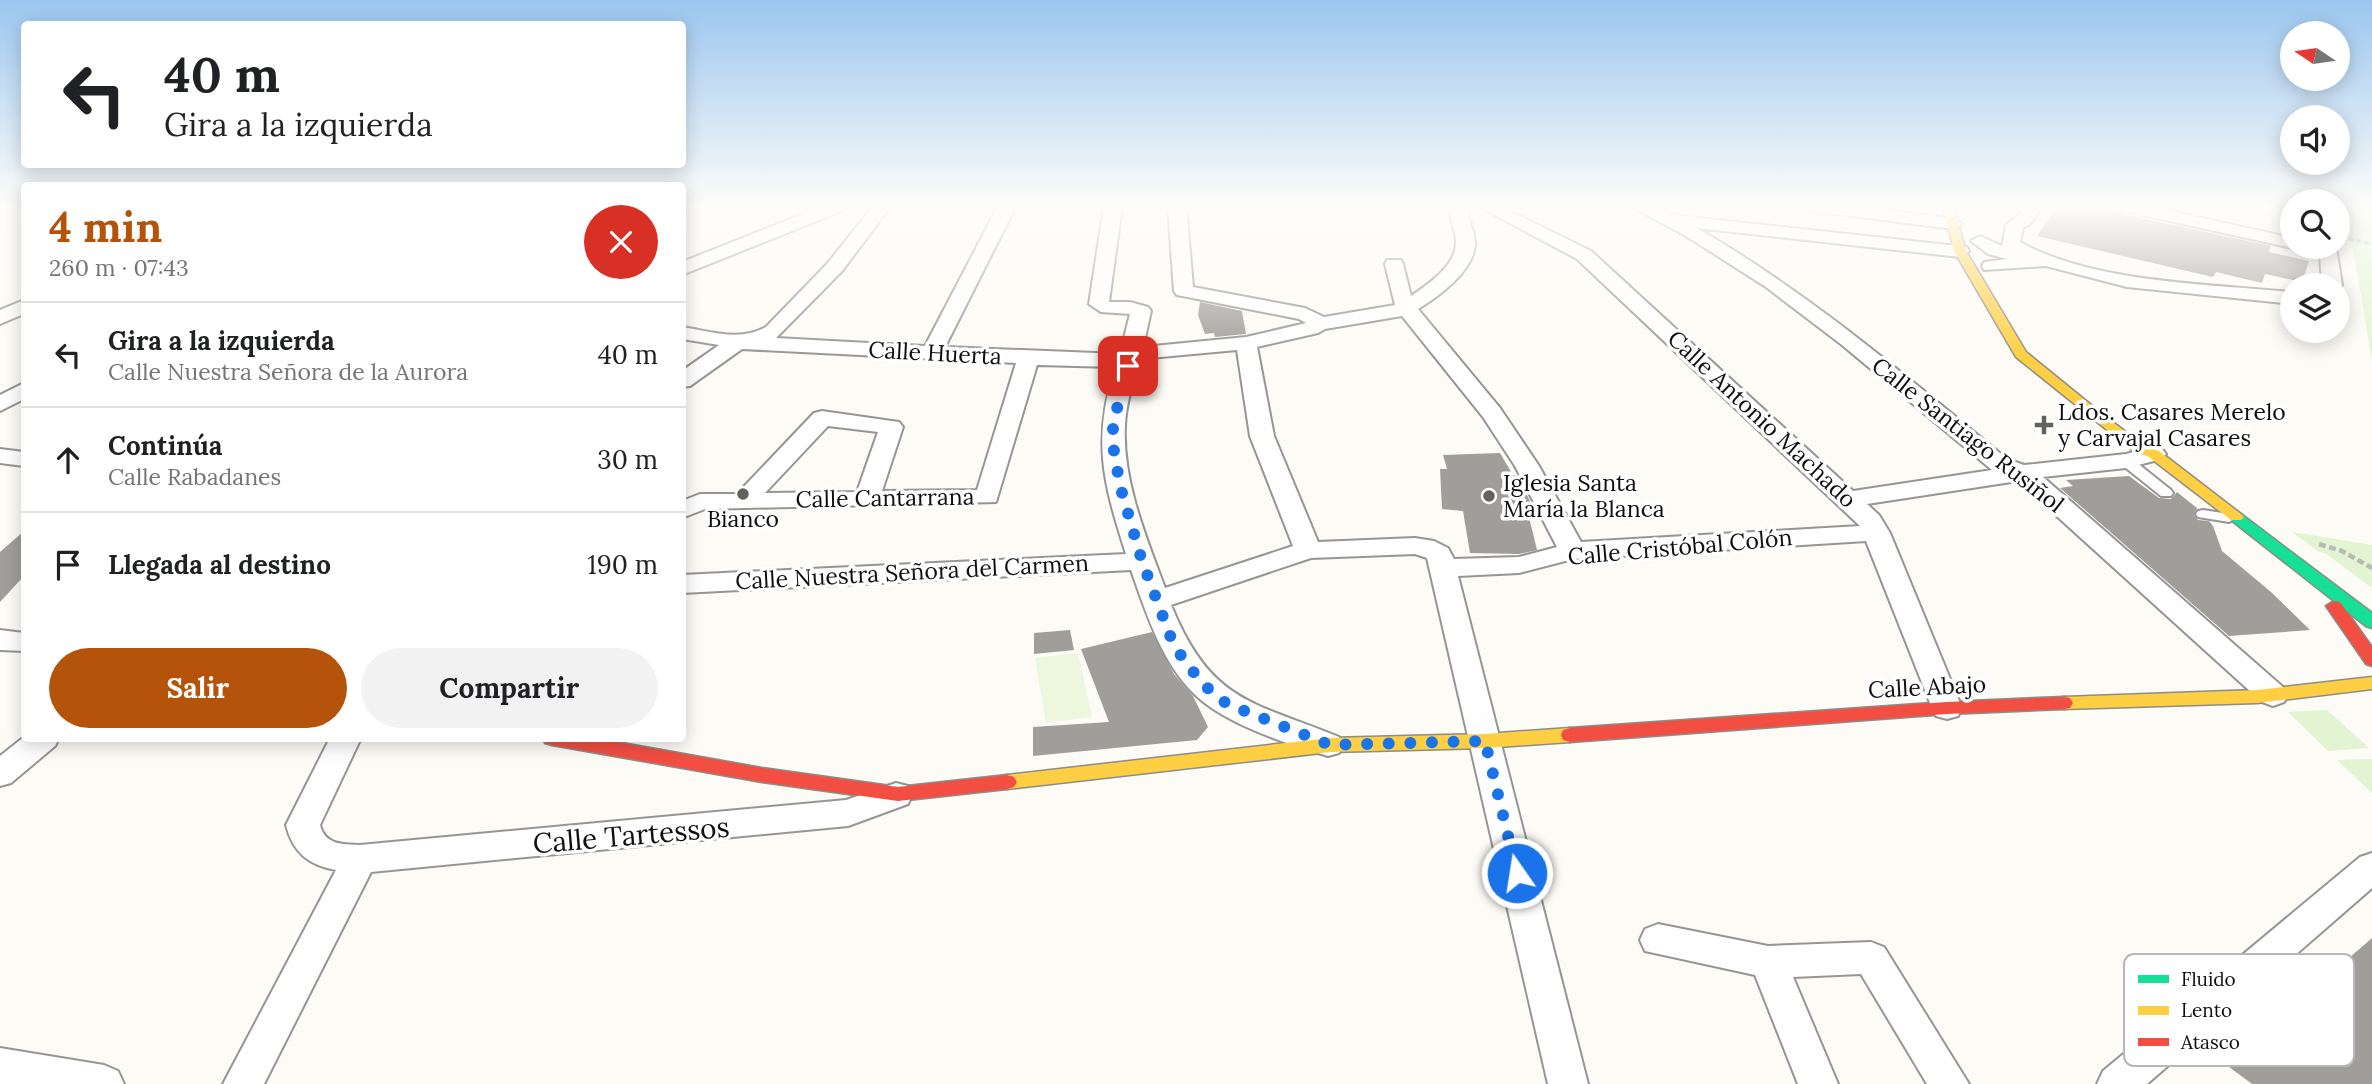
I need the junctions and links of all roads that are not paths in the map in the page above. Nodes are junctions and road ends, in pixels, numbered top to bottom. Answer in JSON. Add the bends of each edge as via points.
{"nodes":[{"id":1,"x":713,"y":257,"type":"edge"},
{"id":2,"x":843,"y":257,"type":"edge"},
{"id":3,"x":981,"y":257,"type":"edge"},
{"id":4,"x":1105,"y":257,"type":"edge"},
{"id":5,"x":1181,"y":257,"type":"edge"},
{"id":6,"x":1461,"y":257,"type":"edge"},
{"id":7,"x":1586,"y":257,"type":"edge"},
{"id":8,"x":1730,"y":257,"type":"edge"},
{"id":9,"x":1963,"y":257,"type":"edge"},
{"id":10,"x":1987,"y":257,"type":"edge"},
{"id":11,"x":2017,"y":257,"type":"edge"},
{"id":12,"x":2033,"y":257,"type":"edge"},
{"id":13,"x":2041,"y":263,"type":"junction"},
{"id":14,"x":1394,"y":264,"type":"dead end"},
{"id":15,"x":1991,"y":266,"type":"junction"},
{"id":16,"x":2066,"y":266,"type":"junction"},
{"id":17,"x":686,"y":267,"type":"edge"},
{"id":18,"x":2001,"y":285,"type":"dead end"},
{"id":19,"x":2280,"y":297,"type":"edge"},
{"id":20,"x":1406,"y":307,"type":"junction"},
{"id":21,"x":21,"y":308,"type":"edge"},
{"id":22,"x":0,"y":318,"type":"edge"},
{"id":23,"x":1320,"y":323,"type":"junction"},
{"id":24,"x":686,"y":334,"type":"edge"},
{"id":25,"x":738,"y":342,"type":"junction"},
{"id":26,"x":1246,"y":343,"type":"junction"},
{"id":27,"x":2038,"y":349,"type":"dead end"},
{"id":28,"x":932,"y":352,"type":"junction"},
{"id":29,"x":1131,"y":357,"type":"junction"},
{"id":30,"x":1028,"y":359,"type":"junction"},
{"id":31,"x":686,"y":378,"type":"edge"},
{"id":32,"x":0,"y":386,"type":"edge"},
{"id":33,"x":21,"y":389,"type":"edge"},
{"id":34,"x":21,"y":391,"type":"edge"},
{"id":35,"x":0,"y":404,"type":"edge"},
{"id":36,"x":2154,"y":454,"type":"junction"},
{"id":37,"x":0,"y":456,"type":"edge"},
{"id":38,"x":21,"y":459,"type":"edge"},
{"id":39,"x":2126,"y":461,"type":"junction"},
{"id":40,"x":2025,"y":474,"type":"junction"},
{"id":41,"x":2166,"y":493,"type":"dead end"},
{"id":42,"x":867,"y":499,"type":"junction"},
{"id":43,"x":1849,"y":499,"type":"junction"},
{"id":44,"x":746,"y":500,"type":"junction"},
{"id":45,"x":686,"y":510,"type":"edge"},
{"id":46,"x":2203,"y":514,"type":"dead end"},
{"id":47,"x":2238,"y":519,"type":"junction"},
{"id":48,"x":1877,"y":533,"type":"junction"},
{"id":49,"x":1415,"y":546,"type":"joint"},
{"id":50,"x":1308,"y":550,"type":"junction"},
{"id":51,"x":1572,"y":551,"type":"junction"},
{"id":52,"x":2289,"y":559,"type":"junction"},
{"id":53,"x":1142,"y":561,"type":"junction"},
{"id":54,"x":1441,"y":568,"type":"junction"},
{"id":55,"x":686,"y":584,"type":"edge"},
{"id":56,"x":1157,"y":600,"type":"junction"},
{"id":57,"x":2372,"y":622,"type":"edge"},
{"id":58,"x":0,"y":640,"type":"edge"},
{"id":59,"x":21,"y":642,"type":"edge"},
{"id":60,"x":2372,"y":660,"type":"edge"},
{"id":61,"x":2372,"y":683,"type":"edge"},
{"id":62,"x":2273,"y":695,"type":"junction"},
{"id":63,"x":1947,"y":708,"type":"junction"},
{"id":64,"x":1485,"y":741,"type":"junction"},
{"id":65,"x":39,"y":742,"type":"edge"},
{"id":66,"x":344,"y":742,"type":"edge"},
{"id":67,"x":575,"y":742,"type":"edge"},
{"id":68,"x":1330,"y":745,"type":"junction"},
{"id":69,"x":0,"y":774,"type":"edge"},
{"id":70,"x":898,"y":794,"type":"junction"},
{"id":71,"x":360,"y":859,"type":"junction"},
{"id":72,"x":2372,"y":867,"type":"edge"},
{"id":73,"x":1658,"y":940,"type":"dead end"},
{"id":74,"x":2270,"y":954,"type":"edge"},
{"id":75,"x":1768,"y":961,"type":"junction"},
{"id":76,"x":2139,"y":1066,"type":"edge"},
{"id":77,"x":0,"y":1067,"type":"edge"},
{"id":78,"x":104,"y":1084,"type":"edge"},
{"id":79,"x":243,"y":1084,"type":"edge"},
{"id":80,"x":1568,"y":1084,"type":"edge"},
{"id":81,"x":1818,"y":1084,"type":"edge"},
{"id":82,"x":1949,"y":1084,"type":"edge"},
{"id":83,"x":2118,"y":1084,"type":"edge"}],
"edges":[{"from":1,"to":17,"type":"street"},
{"from":2,"to":25,"type":"street","via":[[773,331]]},
{"from":3,"to":28,"type":"street"},
{"from":4,"to":29,"type":"street","via":[[1098,302],[1106,308],[1141,311]]},
{"from":5,"to":23,"type":"street","via":[[1184,291],[1304,314]]},
{"from":6,"to":20,"type":"street","via":[[1446,278]]},
{"from":7,"to":43,"type":"street","name":"Calle Antonio Machado"},
{"from":8,"to":40,"type":"street","name":"Calle Santiago Rusiñol","via":[[1825,322],[1998,464]]},
{"from":9,"to":36,"type":"street","via":[[2024,357],[2137,447]]},
{"from":10,"to":15,"type":"street"},
{"from":11,"to":13,"type":"street"},
{"from":12,"to":16,"type":"street"},
{"from":13,"to":15,"type":"street"},
{"from":13,"to":16,"type":"street"},
{"from":14,"to":20,"type":"street"},
{"from":15,"to":18,"type":"street"},
{"from":16,"to":19,"type":"street","via":[[2127,281]]},
{"from":20,"to":23,"type":"street","name":"Calle Huerta"},
{"from":20,"to":51,"type":"street","via":[[1492,413],[1527,466]]},
{"from":21,"to":22,"type":"street"},
{"from":23,"to":26,"type":"street","name":"Calle Huerta"},
{"from":24,"to":25,"type":"street","name":"Calle Huerta"},
{"from":25,"to":28,"type":"street","name":"Calle Huerta"},
{"from":25,"to":31,"type":"street"},
{"from":26,"to":29,"type":"street","name":"Calle Huerta"},
{"from":26,"to":50,"type":"street","via":[[1262,436]]},
{"from":27,"to":36,"type":"street","via":[[2066,380]]},
{"from":28,"to":30,"type":"street","name":"Calle Huerta"},
{"from":29,"to":30,"type":"street","name":"Calle Huerta","via":[[1115,361]]},
{"from":29,"to":53,"type":"street","via":[[1113,424],[1113,445]]},
{"from":30,"to":42,"type":"street","name":"Calle Cantarrana","via":[[987,497]]},
{"from":32,"to":33,"type":"street"},
{"from":34,"to":35,"type":"street"},
{"from":36,"to":39,"type":"street"},
{"from":36,"to":47,"type":"street"},
{"from":37,"to":38,"type":"street"},
{"from":39,"to":40,"type":"street"},
{"from":39,"to":41,"type":"lane"},
{"from":40,"to":43,"type":"street"},
{"from":40,"to":62,"type":"street","name":"Calle Santiago Rusiñol"},
{"from":42,"to":44,"type":"street","name":"Calle Cantarrana"},
{"from":42,"to":44,"type":"street","via":[[891,427],[822,418]]},
{"from":43,"to":48,"type":"street","name":"Calle Antonio Machado"},
{"from":44,"to":45,"type":"street","name":"Calle Cantarrana","via":[[700,502]]},
{"from":46,"to":47,"type":"lane"},
{"from":47,"to":52,"type":"street"},
{"from":48,"to":51,"type":"street","name":"Calle Cristóbal Colón"},
{"from":48,"to":63,"type":"street","name":"Calle Antonio Machado"},
{"from":49,"to":50,"type":"street"},
{"from":49,"to":54,"type":"street","via":[[1439,554]]},
{"from":50,"to":56,"type":"street"},
{"from":51,"to":54,"type":"street","name":"Calle Cristóbal Colón","via":[[1520,565]]},
{"from":52,"to":57,"type":"street"},
{"from":52,"to":60,"type":"street","via":[[2328,598]]},
{"from":53,"to":55,"type":"street","name":"Calle Nuestra Señora del Carmen"},
{"from":53,"to":56,"type":"street"},
{"from":54,"to":64,"type":"street"},
{"from":56,"to":68,"type":"street","via":[[1183,659],[1213,694],[1227,704]]},
{"from":58,"to":59,"type":"street"},
{"from":61,"to":62,"type":"street","name":"Calle Abajo"},
{"from":62,"to":63,"type":"street","name":"Calle Abajo"},
{"from":63,"to":64,"type":"street","name":"Calle Abajo"},
{"from":64,"to":68,"type":"street","name":"Calle Abajo"},
{"from":64,"to":80,"type":"street"},
{"from":65,"to":69,"type":"street"},
{"from":66,"to":71,"type":"street","via":[[303,825],[305,839],[316,850]]},
{"from":67,"to":70,"type":"street","name":"Calle Abajo"},
{"from":68,"to":70,"type":"street","name":"Calle Abajo"},
{"from":70,"to":71,"type":"street","name":"Calle Tartessos","via":[[848,813]]},
{"from":71,"to":79,"type":"street"},
{"from":72,"to":74,"type":"street"},
{"from":73,"to":75,"type":"street"},
{"from":75,"to":81,"type":"street"},
{"from":75,"to":82,"type":"street","via":[[1871,958]]},
{"from":76,"to":83,"type":"street"},
{"from":77,"to":78,"type":"street"}]}
